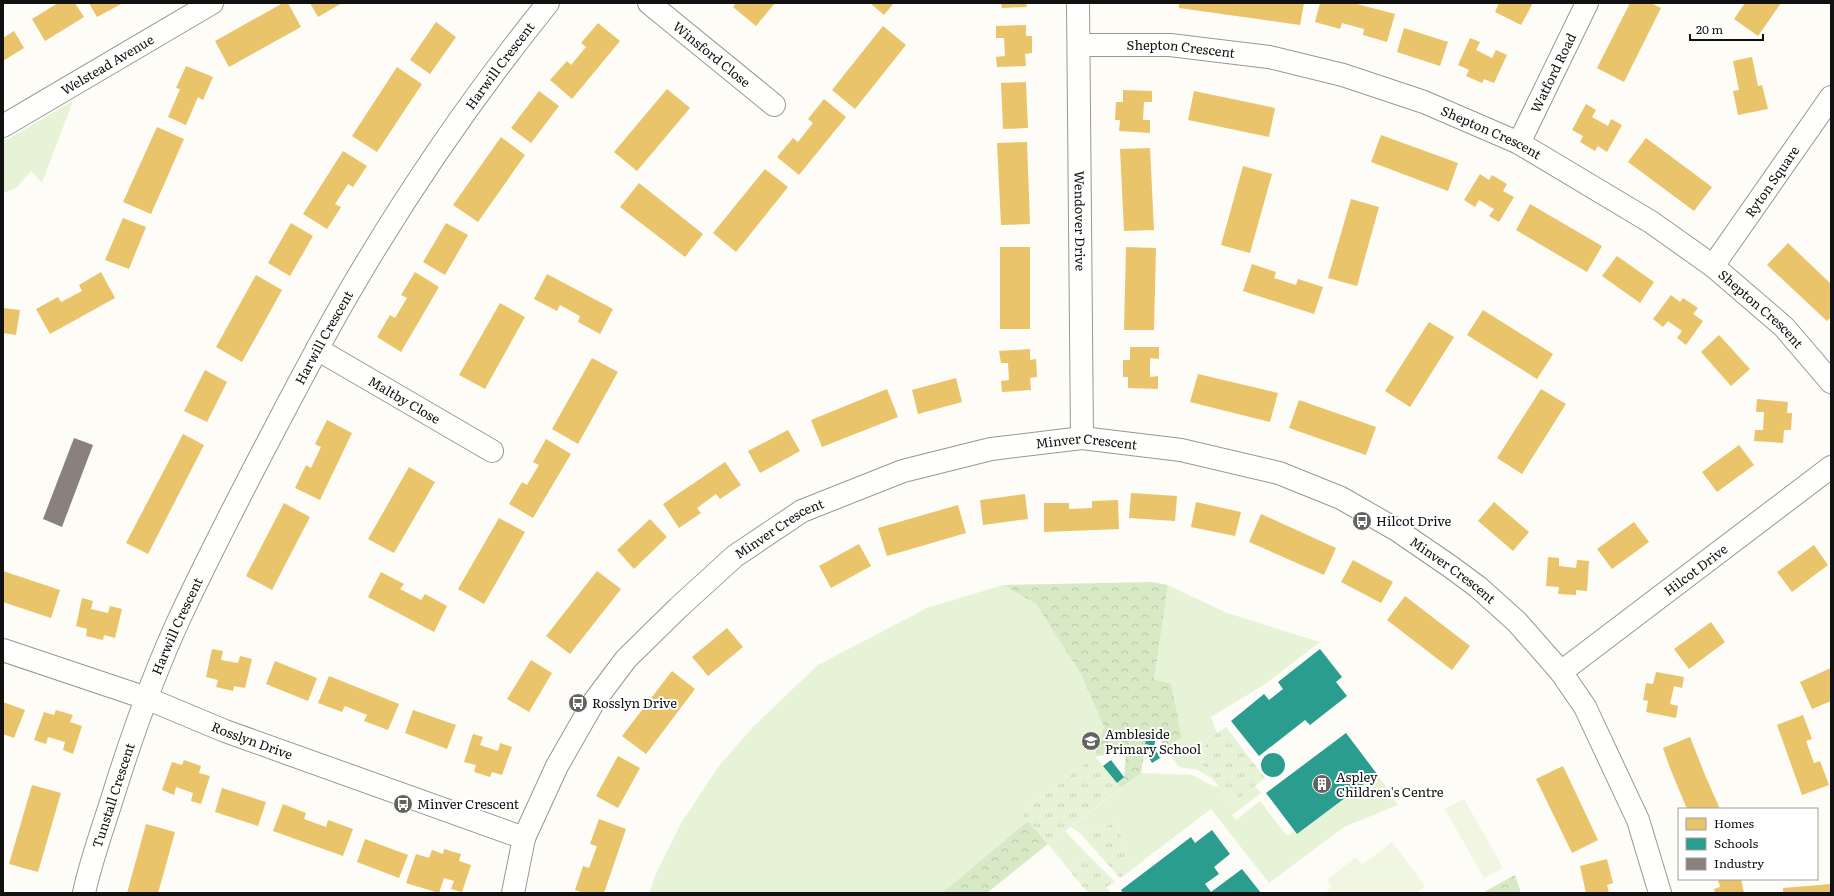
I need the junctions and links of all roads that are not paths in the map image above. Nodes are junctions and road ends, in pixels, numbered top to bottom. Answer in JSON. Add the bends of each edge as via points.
{"nodes":[{"id":1,"x":212,"y":3,"type":"edge"},
{"id":2,"x":548,"y":3,"type":"edge"},
{"id":3,"x":649,"y":3,"type":"edge"},
{"id":4,"x":1078,"y":3,"type":"edge"},
{"id":5,"x":1587,"y":3,"type":"edge"},
{"id":6,"x":1079,"y":45,"type":"junction"},
{"id":7,"x":1831,"y":96,"type":"edge"},
{"id":8,"x":774,"y":106,"type":"dead end"},
{"id":9,"x":3,"y":126,"type":"edge"},
{"id":10,"x":1519,"y":143,"type":"junction"},
{"id":11,"x":1712,"y":266,"type":"junction"},
{"id":12,"x":317,"y":349,"type":"junction"},
{"id":13,"x":1831,"y":382,"type":"edge"},
{"id":14,"x":1082,"y":438,"type":"junction"},
{"id":15,"x":492,"y":451,"type":"dead end"},
{"id":16,"x":1831,"y":467,"type":"edge"},
{"id":17,"x":3,"y":650,"type":"edge"},
{"id":18,"x":1561,"y":672,"type":"junction"},
{"id":19,"x":146,"y":698,"type":"junction"},
{"id":20,"x":524,"y":838,"type":"junction"},
{"id":21,"x":84,"y":893,"type":"edge"},
{"id":22,"x":513,"y":893,"type":"edge"},
{"id":23,"x":1660,"y":893,"type":"edge"}],
"edges":[{"from":1,"to":9,"type":"street","name":"Welstead Avenue"},
{"from":2,"to":12,"type":"street","name":"Harwill Crescent","via":[[518,40],[412,189]]},
{"from":3,"to":8,"type":"street","name":"Winsford Close"},
{"from":4,"to":6,"type":"street","name":"Wendover Drive"},
{"from":5,"to":10,"type":"street","name":"Watford Road"},
{"from":6,"to":10,"type":"street","name":"Shepton Crescent","via":[[1170,45],[1269,57],[1343,75],[1424,102]]},
{"from":6,"to":14,"type":"street","name":"Wendover Drive"},
{"from":7,"to":11,"type":"street","name":"Ryton Square"},
{"from":10,"to":11,"type":"street","name":"Shepton Crescent","via":[[1651,222]]},
{"from":11,"to":13,"type":"street","name":"Shepton Crescent","via":[[1784,327]]},
{"from":12,"to":15,"type":"street","name":"Maltby Close"},
{"from":12,"to":19,"type":"street","name":"Harwill Crescent","via":[[222,529],[180,617]]},
{"from":14,"to":18,"type":"street","name":"Minver Crescent","via":[[1181,450],[1279,473],[1341,498],[1397,530],[1478,587],[1517,622]]},
{"from":14,"to":20,"type":"street","name":"Minver Crescent","via":[[991,449],[903,471],[802,511],[736,556],[626,659],[590,710],[557,766]]},
{"from":16,"to":18,"type":"street","name":"Hilcot Drive"},
{"from":17,"to":19,"type":"street","name":"Rosslyn Drive"},
{"from":18,"to":23,"type":"street","name":"Minver Crescent","via":[[1585,707],[1638,820]]},
{"from":19,"to":20,"type":"street","name":"Rosslyn Drive","via":[[225,731]]},
{"from":19,"to":21,"type":"street","name":"Tunstall Crescent"},
{"from":20,"to":22,"type":"street","name":"Minver Crescent"}]}
